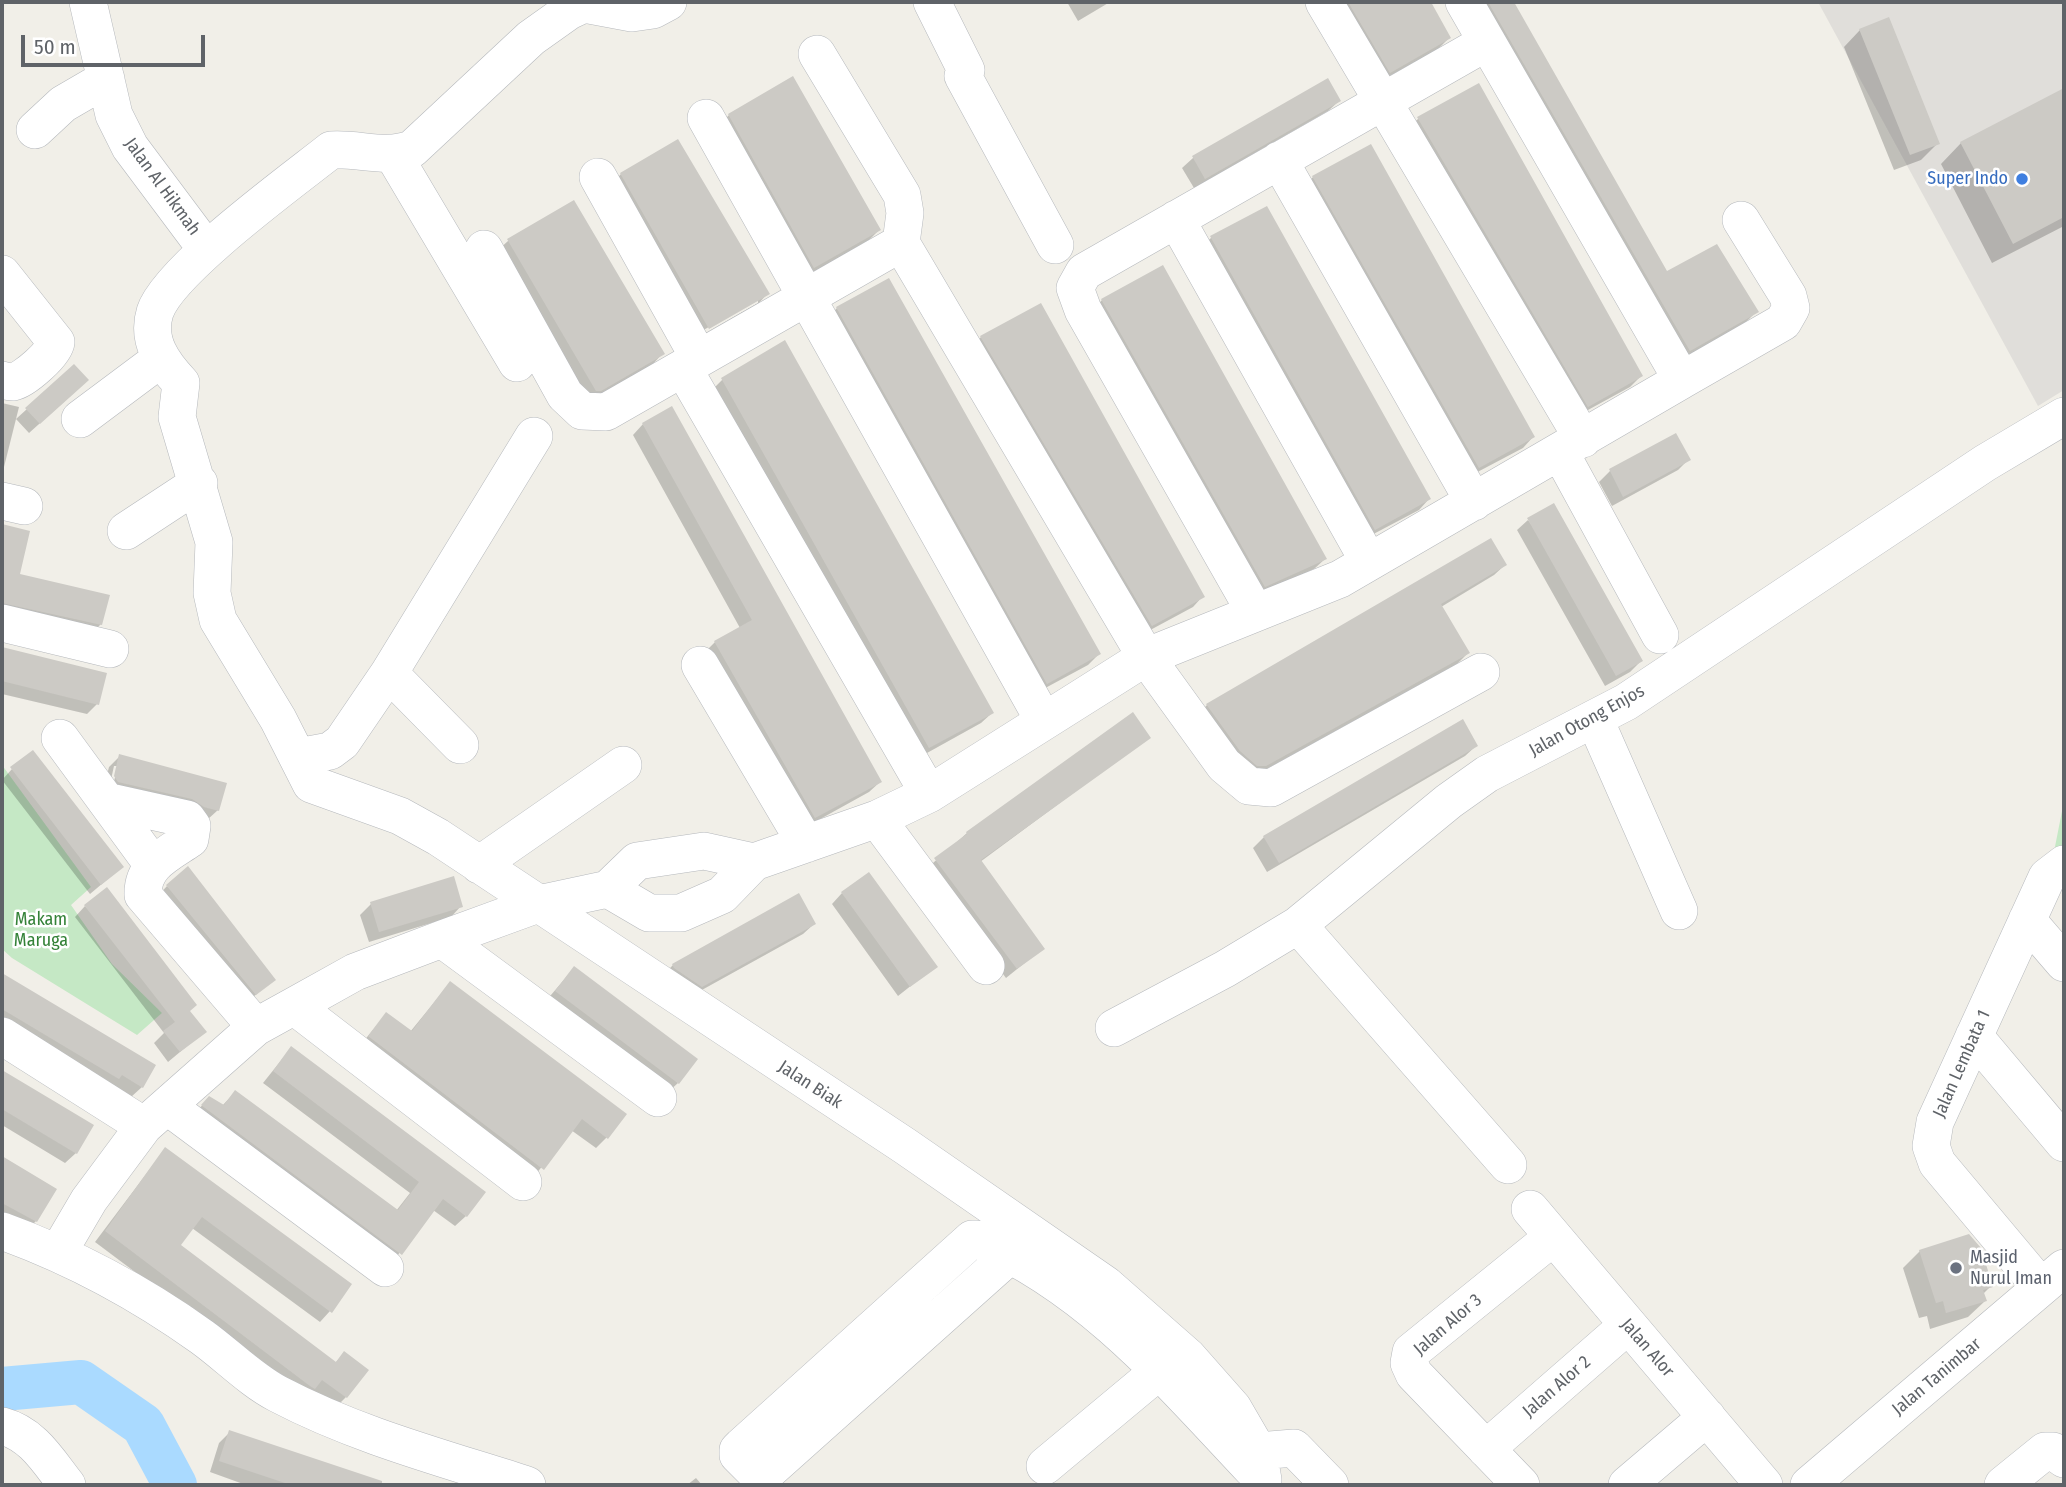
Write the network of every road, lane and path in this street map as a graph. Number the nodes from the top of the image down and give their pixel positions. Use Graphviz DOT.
graph roads {
  1 [pos="88,2"];
  2 [pos="668,2"];
  3 [pos="932,2"];
  4 [pos="1324,2"];
  5 [pos="1464,2"];
  6 [pos="611,7"];
  7 [pos="1487,42"];
  8 [pos="817,54"];
  9 [pos="106,79"];
  10 [pos="1385,101"];
  11 [pos="706,118"];
  12 [pos="35,130"];
  13 [pos="394,156"];
  14 [pos="1279,160"];
  15 [pos="598,177"];
  16 [pos="1176,219"];
  17 [pos="1741,220"];
  18 [pos="901,243"];
  19 [pos="1055,245"];
  20 [pos="484,249"];
  21 [pos="207,250"];
  22 [pos="2,274"];
  23 [pos="805,300"];
  24 [pos="159,360"];
  25 [pos="517,363"];
  26 [pos="691,363"];
  27 [pos="2,380"];
  28 [pos="1682,380"];
  29 [pos="2064,416"];
  30 [pos="80,419"];
  31 [pos="534,436"];
  32 [pos="1571,445"];
  33 [pos="199,483"];
  34 [pos="1474,502"];
  35 [pos="126,531"];
  36 [pos="1369,562"];
  37 [pos="1255,612"];
  38 [pos="2,623"];
  39 [pos="1660,635"];
  40 [pos="110,649"];
  41 [pos="1146,656"];
  42 [pos="700,665"];
  43 [pos="1481,672"];
  44 [pos="389,673"];
  45 [pos="1595,720"];
  46 [pos="1044,721"];
  47 [pos="60,738"];
  48 [pos="460,745"];
  49 [pos="623,765"];
  50 [pos="305,771"];
  51 [pos="929,794"];
  52 [pos="106,801"];
  53 [pos="877,819"];
  54 [pos="806,844"];
  55 [pos="754,862"];
  56 [pos="2064,864"];
  57 [pos="153,865"];
  58 [pos="479,866"];
  59 [pos="608,889"];
  60 [pos="538,904"];
  61 [pos="1679,911"];
  62 [pos="2027,920"];
  63 [pos="1298,925"];
  64 [pos="442,940"];
  65 [pos="2064,963"];
  66 [pos="986,967"];
  67 [pos="294,1006"];
  68 [pos="256,1027"];
  69 [pos="1114,1028"];
  70 [pos="2,1036"];
  71 [pos="1974,1036"];
  72 [pos="658,1098"];
  73 [pos="155,1116"];
  74 [pos="2064,1143"];
  75 [pos="1508,1165"];
  76 [pos="523,1182"];
  77 [pos="1542,1223"];
  78 [pos="2,1231"];
  79 [pos="59,1251"];
  80 [pos="1010,1255"];
  81 [pos="385,1268"];
  82 [pos="2053,1278"];
  83 [pos="1628,1325"];
  84 [pos="855,1344"];
  85 [pos="881,1369"];
  86 [pos="1159,1371"];
  87 [pos="1707,1418"];
  88 [pos="2,1426"];
  89 [pos="1486,1450"];
  90 [pos="2064,1459"];
  91 [pos="1045,1466"];
  92 [pos="1263,1472"];
  93 [pos="67,1485"];
  94 [pos="527,1485"];
  95 [pos="1330,1485"];
  96 [pos="1521,1485"];
  97 [pos="1627,1485"];
  98 [pos="1764,1485"];
  99 [pos="1809,1485"];
  100 [pos="2003,1485"];
  1 -- 9 [label="street, Jalan Al Hikmah"];
  2 -- 6 [label="street"];
  3 -- 19 [label="street"];
  4 -- 10 [label="street"];
  5 -- 7 [label="street"];
  6 -- 13 [label="street"];
  7 -- 10 [label="street"];
  7 -- 28 [label="street"];
  8 -- 18 [label="street"];
  9 -- 12 [label="street"];
  9 -- 21 [label="street, Jalan Al Hikmah"];
  10 -- 14 [label="street"];
  10 -- 32 [label="street"];
  11 -- 23 [label="street"];
  13 -- 21 [label="street"];
  13 -- 25 [label="street"];
  14 -- 16 [label="street"];
  14 -- 34 [label="street"];
  15 -- 26 [label="street"];
  16 -- 36 [label="street"];
  16 -- 37 [label="street"];
  17 -- 28 [label="street"];
  18 -- 23 [label="street"];
  18 -- 41 [label="street"];
  20 -- 26 [label="street"];
  21 -- 24 [label="street"];
  22 -- 27 [label="street"];
  23 -- 26 [label="street"];
  23 -- 46 [label="street"];
  24 -- 30 [label="street"];
  24 -- 33 [label="street"];
  26 -- 51 [label="street"];
  28 -- 32 [label="street"];
  29 -- 45 [label="street, Jalan Otong Enjos"];
  31 -- 44 [label="street"];
  32 -- 34 [label="street"];
  32 -- 39 [label="street"];
  33 -- 35 [label="street"];
  33 -- 50 [label="street"];
  34 -- 36 [label="street"];
  36 -- 37 [label="street"];
  37 -- 41 [label="street"];
  38 -- 40 [label="street"];
  41 -- 43 [label="street"];
  41 -- 46 [label="street"];
  42 -- 54 [label="street"];
  44 -- 48 [label="street"];
  44 -- 50 [label="street"];
  45 -- 61 [label="street"];
  45 -- 63 [label="street, Jalan Otong Enjos"];
  46 -- 51 [label="street"];
  47 -- 52 [label="street"];
  49 -- 58 [label="street"];
  50 -- 58 [label="street, Jalan Biak"];
  51 -- 53 [label="street"];
  52 -- 57 [label="street"];
  52 -- 57 [label="street"];
  53 -- 54 [label="street"];
  53 -- 66 [label="street"];
  54 -- 55 [label="street"];
  55 -- 59 [label="street"];
  55 -- 59 [label="street"];
  56 -- 62 [label="street, Jalan Lembata 1"];
  57 -- 68 [label="street"];
  58 -- 60 [label="street, Jalan Biak"];
  59 -- 60 [label="street"];
  60 -- 64 [label="street"];
  60 -- 92 [label="street, Jalan Biak"];
  62 -- 65 [label="street"];
  62 -- 71 [label="street, Jalan Lembata 1"];
  63 -- 69 [label="street, Jalan Otong Enjos"];
  63 -- 75 [label="street"];
  64 -- 67 [label="street"];
  64 -- 72 [label="street"];
  67 -- 68 [label="street"];
  67 -- 76 [label="street"];
  68 -- 73 [label="street"];
  70 -- 73 [label="street"];
  71 -- 74 [label="street"];
  71 -- 82 [label="street, Jalan Lembata 1"];
  73 -- 79 [label="street"];
  73 -- 81 [label="street"];
  77 -- 83 [label="street, Jalan Alor"];
  77 -- 89 [label="street, Jalan Alor 3"];
  78 -- 79 [label="street"];
  79 -- 94 [label="street"];
  80 -- 84 [label="street"];
  80 -- 85 [label="street"];
  80 -- 86 [label="street"];
  82 -- 99 [label="street, Jalan Tanimbar"];
  83 -- 87 [label="street, Jalan Alor"];
  83 -- 89 [label="street, Jalan Alor 2"];
  84 -- 85 [label="street"];
  84 -- 85 [label="street"];
  86 -- 91 [label="street"];
  86 -- 92 [label="street"];
  87 -- 97 [label="street"];
  87 -- 98 [label="street, Jalan Alor"];
  88 -- 93 [label="street"];
  89 -- 96 [label="street, Jalan Alor 3"];
  90 -- 100 [label="street"];
  92 -- 95 [label="street"];
}
